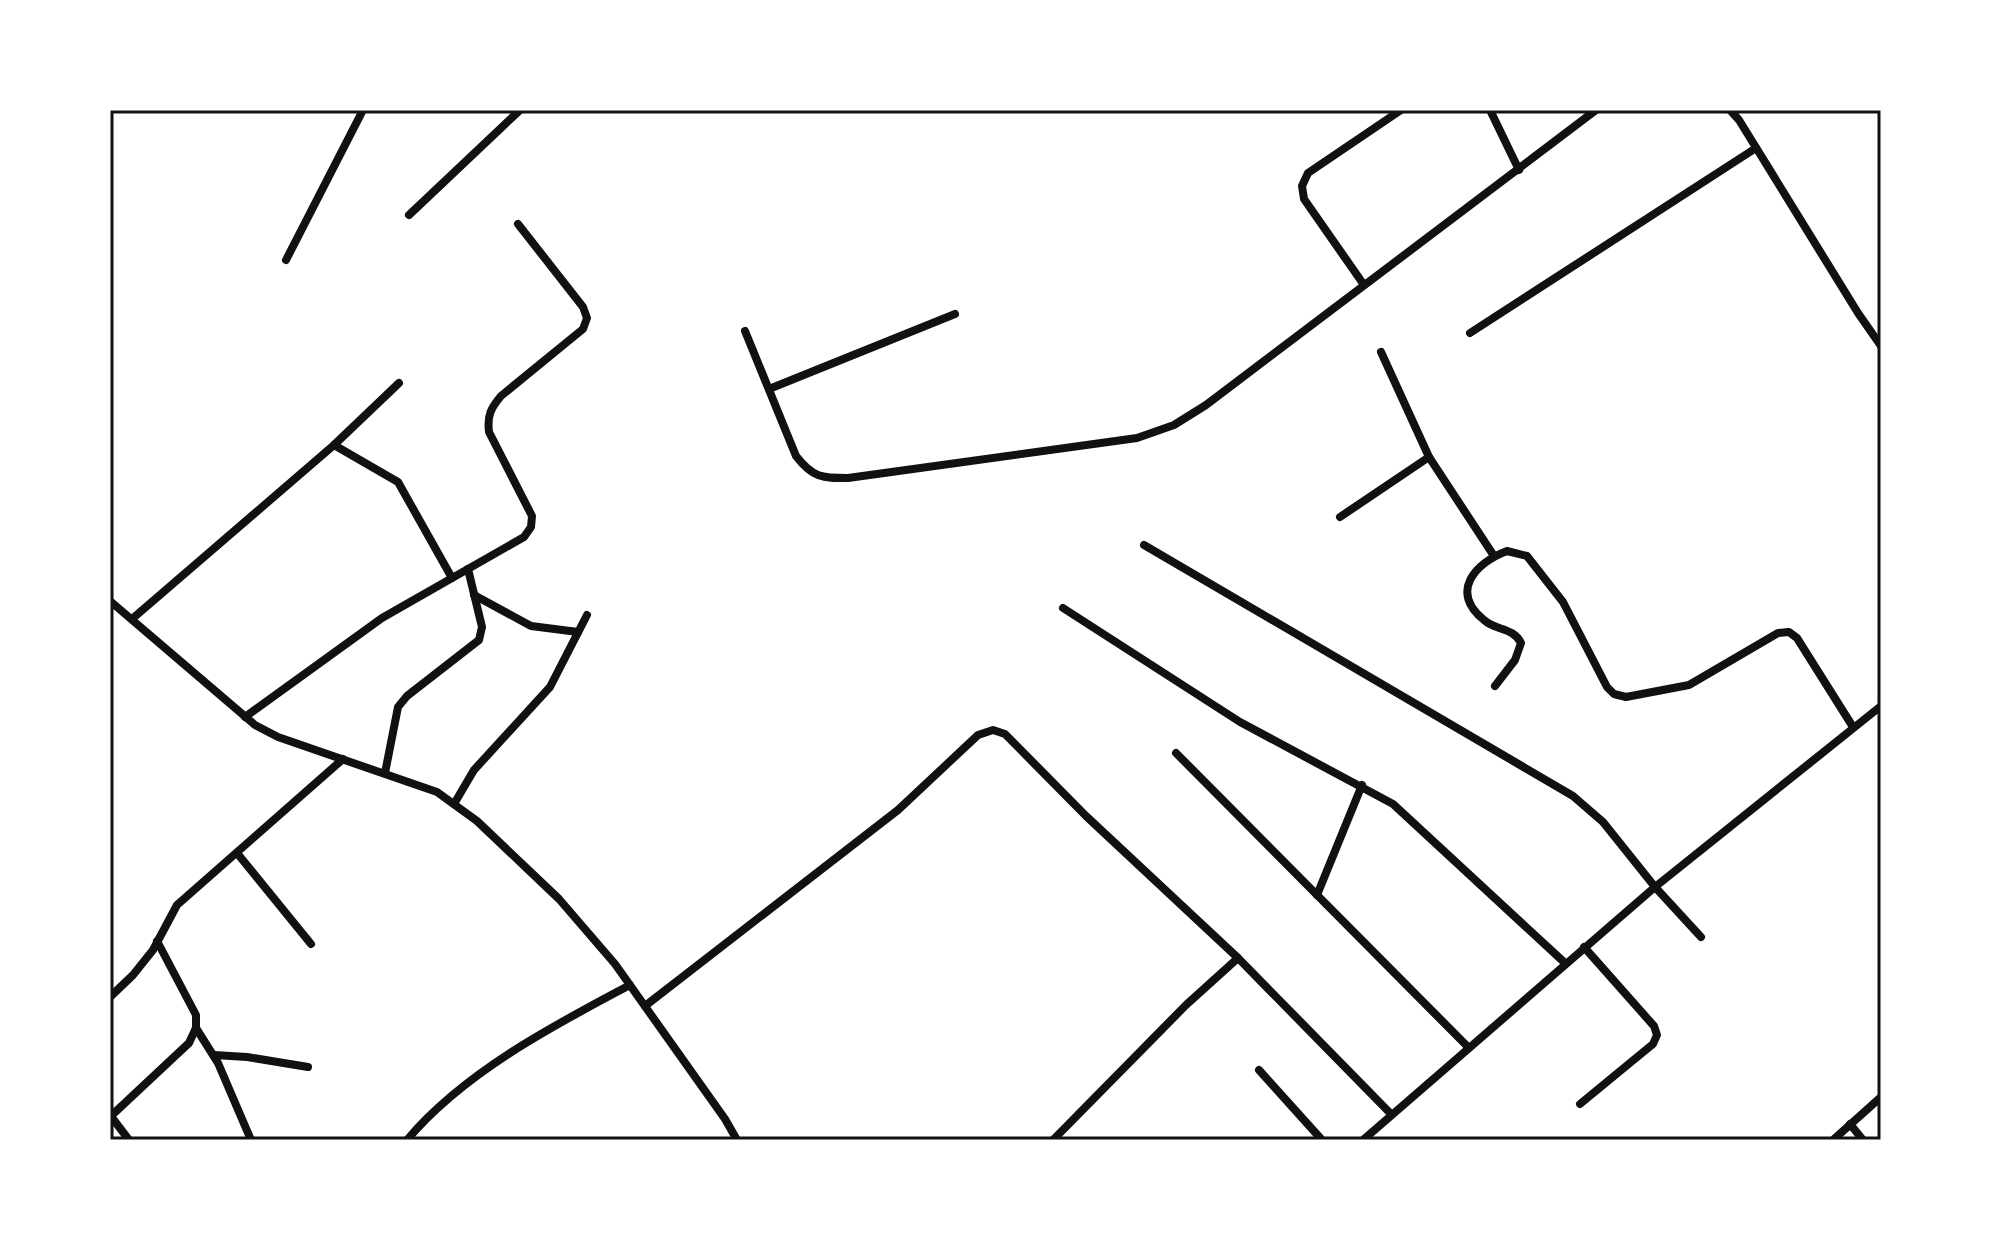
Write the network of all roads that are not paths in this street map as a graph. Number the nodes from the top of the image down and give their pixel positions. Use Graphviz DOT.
graph roads {
  1 [pos="363,110"];
  2 [pos="520,110"];
  3 [pos="1401,110"];
  4 [pos="1490,110"];
  5 [pos="1596,110"];
  6 [pos="1730,110"];
  7 [pos="1756,148"];
  8 [pos="1519,170"];
  9 [pos="409,215"];
  10 [pos="518,224"];
  11 [pos="286,260"];
  12 [pos="1364,285"];
  13 [pos="955,314"];
  14 [pos="745,331"];
  15 [pos="1470,333"];
  16 [pos="1881,346"];
  17 [pos="1381,352"];
  18 [pos="399,383"];
  19 [pos="769,389"];
  20 [pos="334,445"];
  21 [pos="1429,457"];
  22 [pos="1340,517"];
  23 [pos="1144,545"];
  24 [pos="1494,556"];
  25 [pos="468,569"];
  26 [pos="452,578"];
  27 [pos="474,595"];
  28 [pos="110,601"];
  29 [pos="1063,608"];
  30 [pos="587,615"];
  31 [pos="132,619"];
  32 [pos="578,632"];
  33 [pos="1495,686"];
  34 [pos="1881,706"];
  35 [pos="245,717"];
  36 [pos="1853,727"];
  37 [pos="1176,753"];
  38 [pos="343,759"];
  39 [pos="385,773"];
  40 [pos="1362,785"];
  41 [pos="454,804"];
  42 [pos="237,853"];
  43 [pos="1655,887"];
  44 [pos="1317,895"];
  45 [pos="1701,937"];
  46 [pos="157,941"];
  47 [pos="311,944"];
  48 [pos="1584,947"];
  49 [pos="1238,958"];
  50 [pos="1565,963"];
  51 [pos="630,985"];
  52 [pos="110,997"];
  53 [pos="645,1006"];
  54 [pos="196,1028"];
  55 [pos="1469,1048"];
  56 [pos="214,1055"];
  57 [pos="308,1067"];
  58 [pos="1259,1070"];
  59 [pos="1881,1097"];
  60 [pos="1580,1104"];
  61 [pos="1391,1114"];
  62 [pos="111,1115"];
  63 [pos="1850,1124"];
  64 [pos="129,1140"];
  65 [pos="251,1140"];
  66 [pos="407,1140"];
  67 [pos="737,1140"];
  68 [pos="1053,1140"];
  69 [pos="1322,1140"];
  70 [pos="1363,1140"];
  71 [pos="1833,1140"];
  72 [pos="1863,1140"];
  1 -- 11 [label="street"];
  2 -- 9 [label="street"];
  3 -- 12 [label="street"];
  4 -- 8 [label="street"];
  5 -- 8 [label="street"];
  6 -- 7 [label="street"];
  7 -- 15 [label="street"];
  7 -- 16 [label="street"];
  8 -- 12 [label="street"];
  10 -- 25 [label="street"];
  12 -- 19 [label="street"];
  13 -- 19 [label="street"];
  14 -- 19 [label="street"];
  17 -- 21 [label="street"];
  18 -- 20 [label="street"];
  20 -- 26 [label="street"];
  20 -- 31 [label="street"];
  21 -- 22 [label="street"];
  21 -- 24 [label="street"];
  23 -- 43 [label="street"];
  24 -- 33 [label="street"];
  24 -- 36 [label="street"];
  25 -- 26 [label="street"];
  25 -- 27 [label="street"];
  26 -- 35 [label="street"];
  27 -- 32 [label="street"];
  27 -- 39 [label="street"];
  28 -- 31 [label="street"];
  29 -- 40 [label="street"];
  30 -- 32 [label="street"];
  31 -- 35 [label="street"];
  32 -- 41 [label="street"];
  34 -- 36 [label="street"];
  35 -- 38 [label="street"];
  36 -- 43 [label="street"];
  37 -- 44 [label="street"];
  38 -- 39 [label="street"];
  38 -- 42 [label="street"];
  39 -- 41 [label="street"];
  40 -- 44 [label="street"];
  40 -- 50 [label="street"];
  41 -- 51 [label="street"];
  42 -- 46 [label="street"];
  42 -- 47 [label="street"];
  43 -- 45 [label="street"];
  43 -- 48 [label="street"];
  44 -- 55 [label="street"];
  46 -- 52 [label="street"];
  46 -- 54 [label="street"];
  48 -- 50 [label="street"];
  48 -- 60 [label="street"];
  49 -- 53 [label="street"];
  49 -- 61 [label="street"];
  49 -- 68 [label="street"];
  50 -- 55 [label="street"];
  51 -- 53 [label="street"];
  51 -- 66 [label="street"];
  53 -- 67 [label="street"];
  54 -- 56 [label="street"];
  54 -- 62 [label="street"];
  55 -- 61 [label="street"];
  56 -- 57 [label="street"];
  56 -- 65 [label="street"];
  58 -- 69 [label="street"];
  59 -- 63 [label="street"];
  61 -- 70 [label="street"];
  62 -- 64 [label="street"];
  63 -- 71 [label="street"];
  63 -- 72 [label="street"];
}
